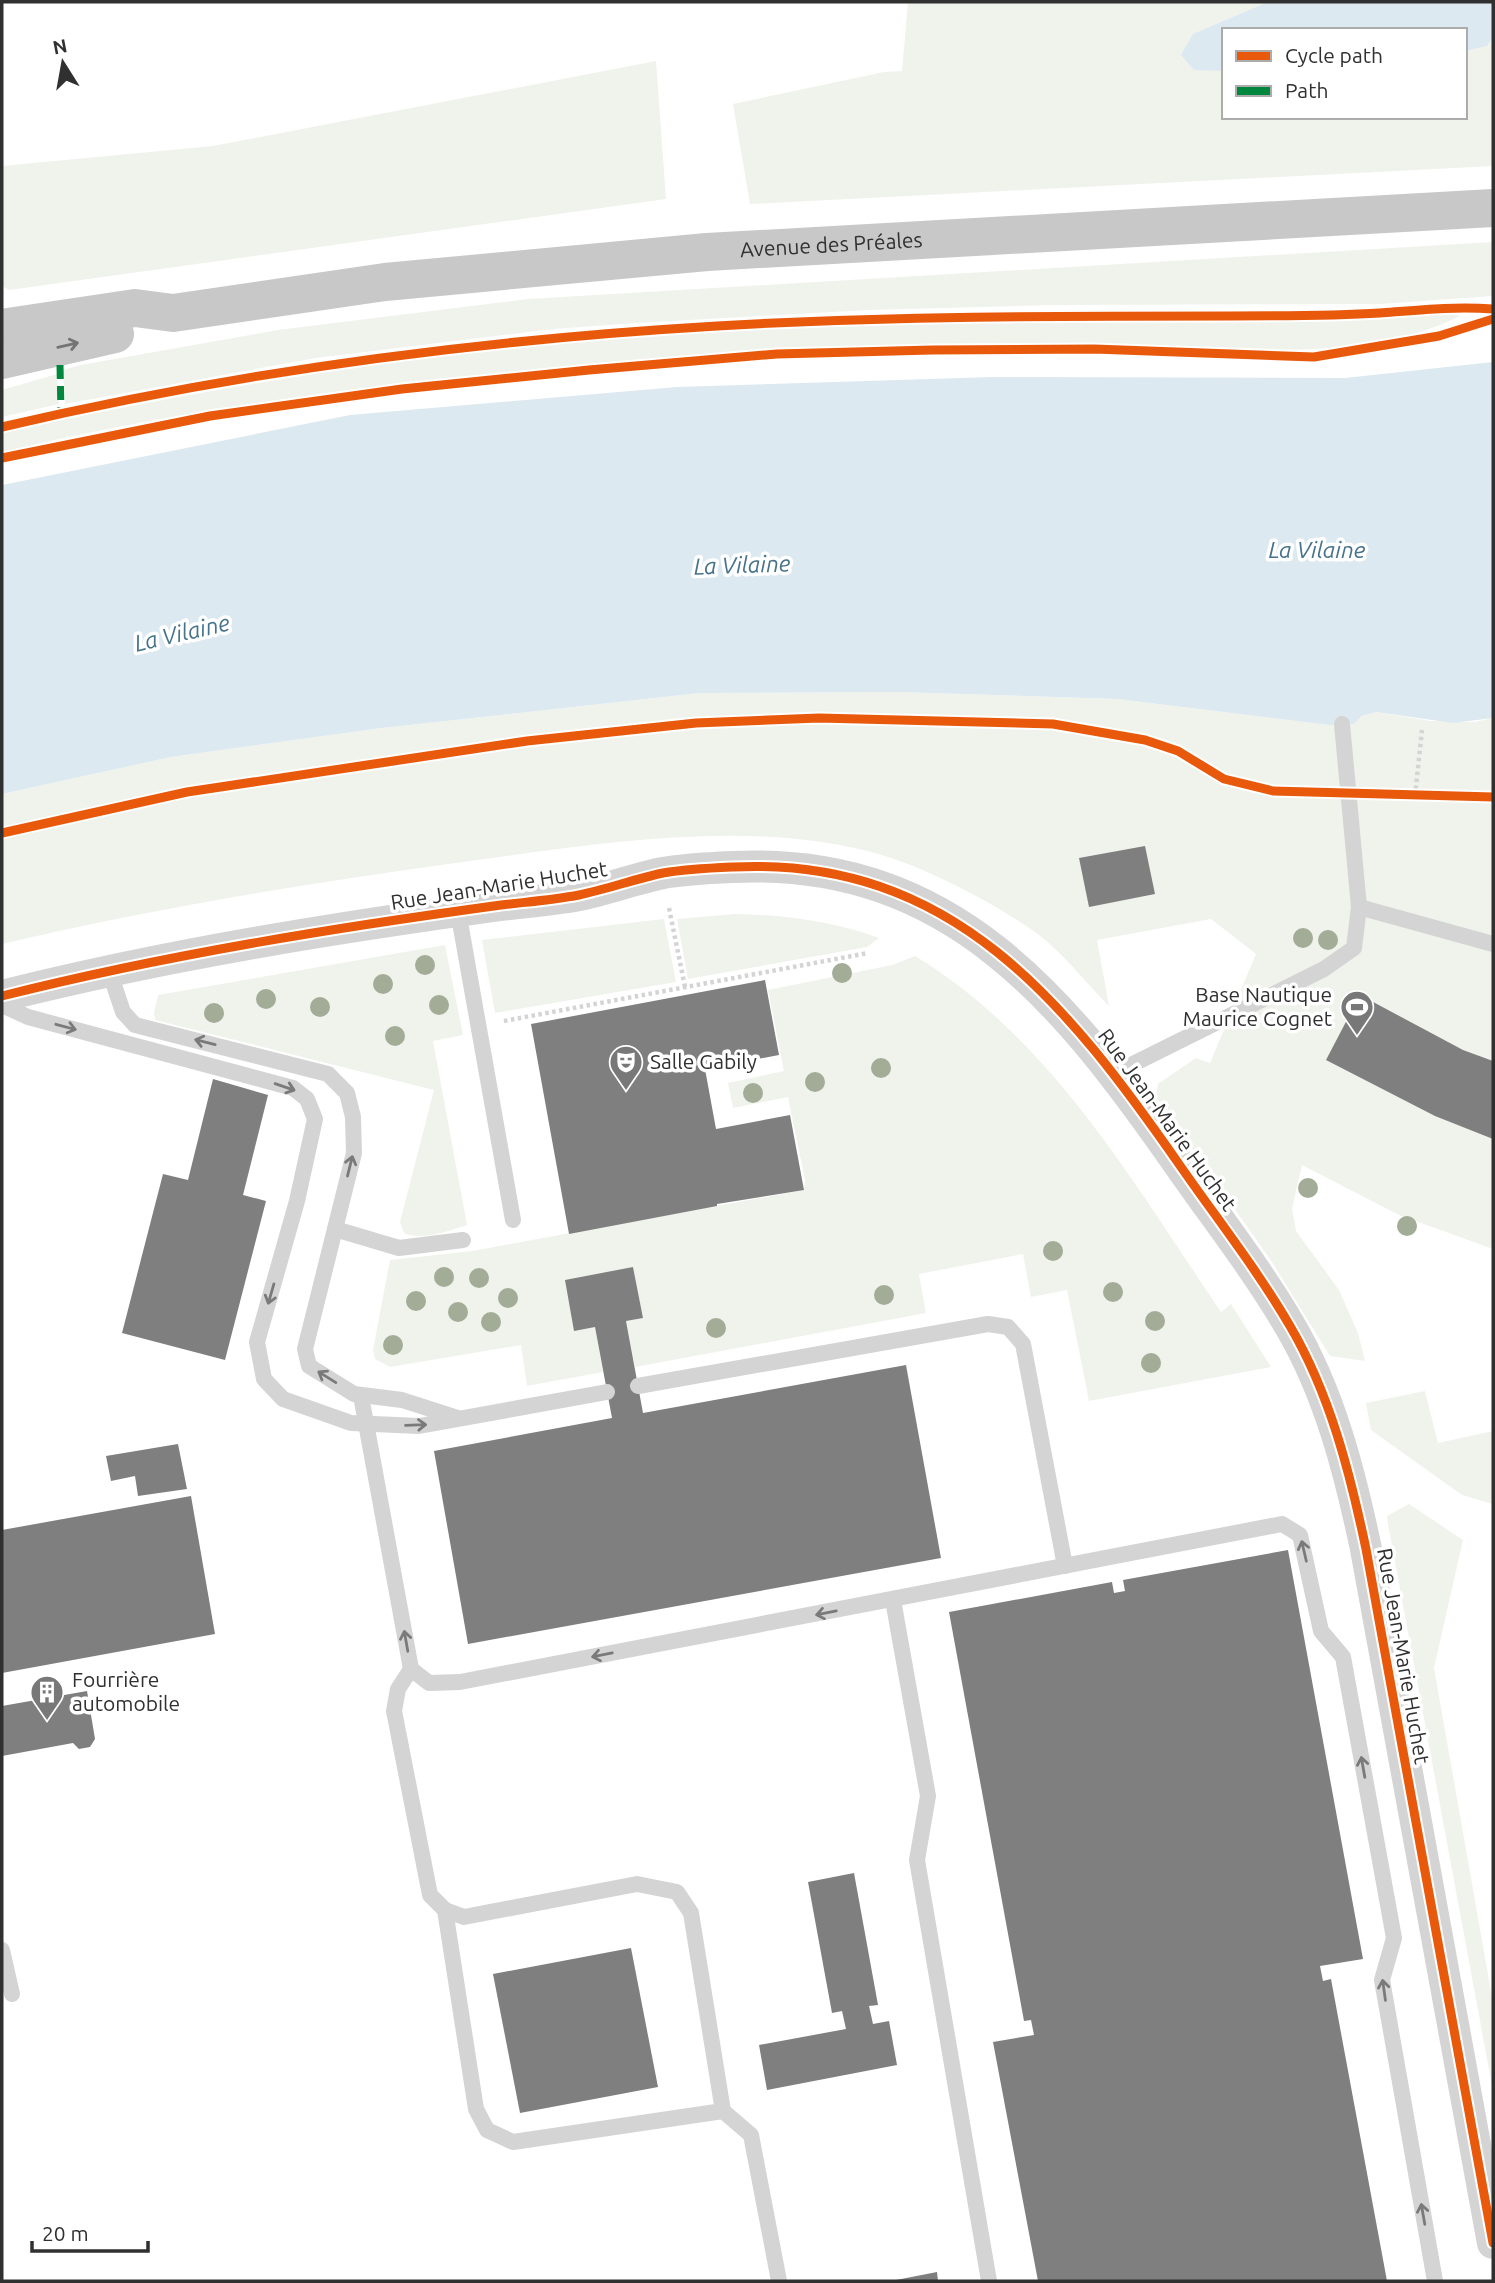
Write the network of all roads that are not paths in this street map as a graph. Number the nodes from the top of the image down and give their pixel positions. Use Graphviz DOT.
graph roads {
  1 [pos="1493,208"];
  2 [pos="173,313"];
  3 [pos="2,328"];
  4 [pos="2,360"];
  5 [pos="1342,724"];
  6 [pos="1359,907"];
  7 [pos="458,911"];
  8 [pos="1493,944"];
  9 [pos="109,970"];
  10 [pos="2,996"];
  11 [pos="2,1005"];
  12 [pos="1115,1073"];
  13 [pos="513,1220"];
  14 [pos="335,1229"];
  15 [pos="463,1240"];
  16 [pos="638,1387"];
  17 [pos="607,1392"];
  18 [pos="361,1396"];
  19 [pos="460,1419"];
  20 [pos="367,1423"];
  21 [pos="1065,1566"];
  22 [pos="893,1600"];
  23 [pos="411,1670"];
  24 [pos="445,1910"];
  25 [pos="2,1950"];
  26 [pos="12,1994"];
  27 [pos="723,2111"];
  28 [pos="1493,2243"];
  29 [pos="779,2281"];
  30 [pos="989,2281"];
  31 [pos="1434,2281"];
  1 -- 2 [label="main road, Avenue des Préales"];
  2 -- 3 [label="main road, Avenue des Préales"];
  4 -- 2 [label="main road, Avenue des Préales, one-way"];
  5 -- 6 [label="lane"];
  6 -- 8 [label="lane"];
  6 -- 12 [label="lane"];
  7 -- 9 [label="street, Rue Jean-Marie Huchet"];
  7 -- 12 [label="street, Rue Jean-Marie Huchet"];
  7 -- 13 [label="lane"];
  9 -- 10 [label="street, Rue Jean-Marie Huchet"];
  14 -- 9 [label="lane, one-way"];
  11 -- 20 [label="lane, one-way"];
  12 -- 28 [label="street, Rue Jean-Marie Huchet"];
  14 -- 15 [label="lane"];
  18 -- 14 [label="lane, one-way"];
  16 -- 21 [label="lane"];
  17 -- 19 [label="lane"];
  18 -- 19 [label="lane"];
  18 -- 20 [label="lane"];
  20 -- 19 [label="lane, one-way"];
  23 -- 20 [label="lane, one-way"];
  21 -- 22 [label="lane"];
  31 -- 21 [label="lane, one-way"];
  22 -- 23 [label="lane, one-way"];
  22 -- 30 [label="lane"];
  23 -- 24 [label="lane"];
  24 -- 27 [label="lane"];
  24 -- 27 [label="lane"];
  25 -- 26 [label="lane"];
  27 -- 29 [label="lane"];
}
